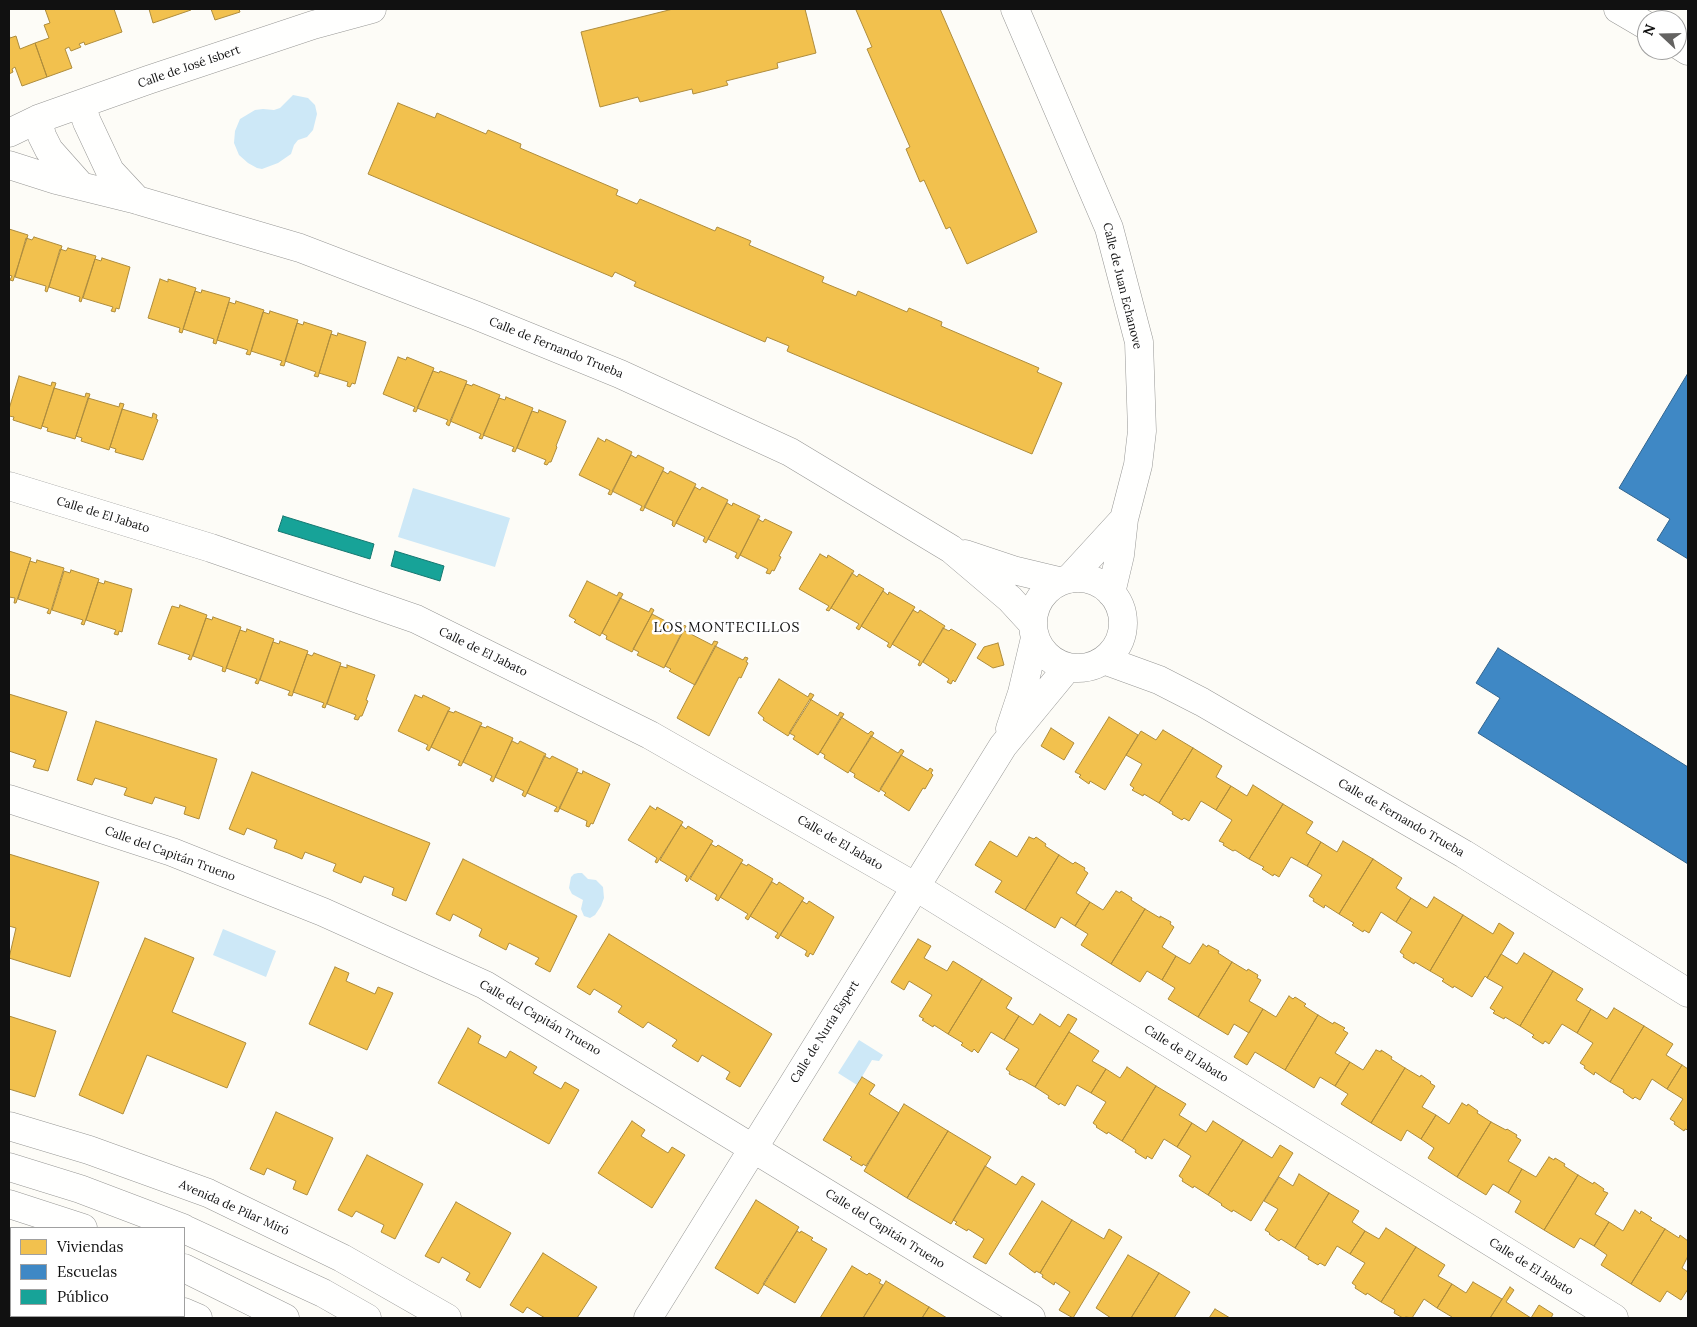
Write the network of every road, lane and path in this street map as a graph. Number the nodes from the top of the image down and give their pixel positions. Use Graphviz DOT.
graph roads {
  1 [pos="372,9"];
  2 [pos="1015,9"];
  3 [pos="1618,9"];
  4 [pos="1637,20"];
  5 [pos="81,105"];
  6 [pos="38,119"];
  7 [pos="9,133"];
  8 [pos="9,165"];
  9 [pos="81,186"];
  10 [pos="137,200"];
  11 [pos="9,486"];
  12 [pos="1124,519"];
  13 [pos="951,549"];
  14 [pos="1064,580"];
  15 [pos="1111,593"];
  16 [pos="1034,631"];
  17 [pos="1104,660"];
  18 [pos="1068,667"];
  19 [pos="1003,746"];
  20 [pos="9,799"];
  21 [pos="916,887"];
  22 [pos="1688,993"];
  23 [pos="9,1126"];
  24 [pos="753,1148"];
  25 [pos="9,1167"];
  26 [pos="9,1204"];
  27 [pos="80,1227"];
  28 [pos="180,1227"];
  29 [pos="185,1229"];
  30 [pos="185,1268"];
  31 [pos="185,1312"];
  32 [pos="198,1318"];
  33 [pos="285,1318"];
  34 [pos="366,1318"];
  35 [pos="447,1318"];
  36 [pos="648,1318"];
  37 [pos="1030,1318"];
  38 [pos="1614,1318"];
  1 -- 5 [label="street, Calle de José Isbert"];
  2 -- 12 [label="street, Calle de Juan Echanove"];
  3 -- 4 [label="street"];
  5 -- 6 [label="street, Calle de José Isbert"];
  5 -- 10 [label="street"];
  6 -- 7 [label="street, Calle de José Isbert"];
  6 -- 9 [label="street"];
  8 -- 9 [label="street, Calle de Fernando Trueba"];
  9 -- 10 [label="street, Calle de Fernando Trueba"];
  10 -- 13 [label="street, Calle de Fernando Trueba"];
  11 -- 21 [label="street, Calle de El Jabato"];
  12 -- 14 [label="street, Calle de Juan Echanove"];
  12 -- 15 [label="street, Calle de Juan Echanove"];
  13 -- 14 [label="street, Calle de Fernando Trueba"];
  13 -- 16 [label="street, Calle de Fernando Trueba"];
  14 -- 15 [label="street"];
  14 -- 16 [label="street"];
  15 -- 17 [label="street"];
  16 -- 18 [label="street"];
  16 -- 19 [label="street, Calle de Nuria Espert"];
  17 -- 18 [label="street"];
  17 -- 22 [label="street, Calle de Fernando Trueba"];
  18 -- 19 [label="street, Calle de Nuria Espert"];
  19 -- 21 [label="street, Calle de Nuria Espert"];
  20 -- 24 [label="street, Calle del Capitán Trueno"];
  21 -- 24 [label="street, Calle de Nuria Espert"];
  21 -- 38 [label="street, Calle de El Jabato"];
  23 -- 35 [label="street, Avenida de Pilar Miró"];
  24 -- 36 [label="street, Calle de Nuria Espert"];
  24 -- 37 [label="street, Calle del Capitán Trueno"];
  25 -- 28 [label="street"];
  26 -- 27 [label="street"];
  29 -- 34 [label="street"];
  30 -- 33 [label="street"];
  31 -- 32 [label="street"];
}
